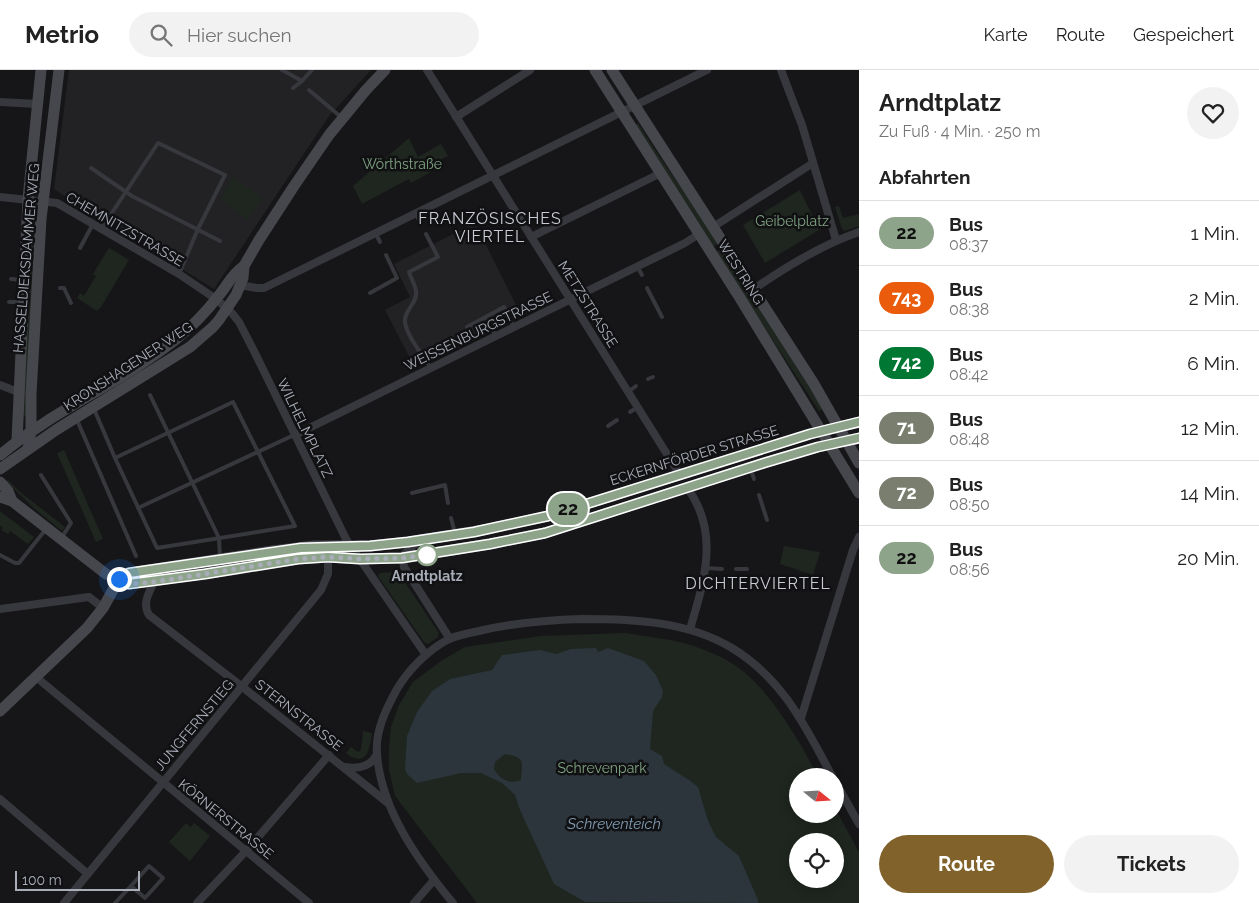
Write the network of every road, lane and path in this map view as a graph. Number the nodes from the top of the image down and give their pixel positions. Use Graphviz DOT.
graph roads {
  1 [pos="41,70"];
  2 [pos="59,70"];
  3 [pos="282,70"];
  4 [pos="312,70"];
  5 [pos="384,70"];
  6 [pos="427,70"];
  7 [pos="530,70"];
  8 [pos="595,70"];
  9 [pos="612,70"];
  10 [pos="707,70"];
  11 [pos="781,70"];
  12 [pos="302,81"];
  13 [pos="293,88"];
  14 [pos="309,90"];
  15 [pos="0,102"];
  16 [pos="37,104"];
  17 [pos="636,106"];
  18 [pos="622,113"];
  19 [pos="456,117"];
  20 [pos="342,118"];
  21 [pos="813,163"];
  22 [pos="92,168"];
  23 [pos="660,173"];
  24 [pos="492,175"];
  25 [pos="126,192"];
  26 [pos="0,197"];
  27 [pos="28,199"];
  28 [pos="44,201"];
  29 [pos="416,214"];
  30 [pos="420,222"];
  31 [pos="93,224"];
  32 [pos="712,227"];
  33 [pos="101,229"];
  34 [pos="198,229"];
  35 [pos="859,232"];
  36 [pos="376,234"];
  37 [pos="426,234"];
  38 [pos="700,234"];
  39 [pos="531,237"];
  40 [pos="836,240"];
  41 [pos="220,241"];
  42 [pos="380,242"];
  43 [pos="80,248"];
  44 [pos="386,255"];
  45 [pos="185,258"];
  46 [pos="244,266"];
  47 [pos="637,266"];
  48 [pos="175,272"];
  49 [pos="642,275"];
  50 [pos="11,279"];
  51 [pos="24,280"];
  52 [pos="240,285"];
  53 [pos="60,288"];
  54 [pos="648,288"];
  55 [pos="754,289"];
  56 [pos="370,293"];
  57 [pos="216,299"];
  58 [pos="570,299"];
  59 [pos="9,302"];
  60 [pos="23,302"];
  61 [pos="71,303"];
  62 [pos="227,308"];
  63 [pos="486,317"];
  64 [pos="662,317"];
  65 [pos="467,327"];
  66 [pos="514,327"];
  67 [pos="496,336"];
  68 [pos="431,368"];
  69 [pos="653,376"];
  70 [pos="648,379"];
  71 [pos="0,385"];
  72 [pos="636,386"];
  73 [pos="18,392"];
  74 [pos="628,392"];
  75 [pos="150,395"];
  76 [pos="93,407"];
  77 [pos="638,407"];
  78 [pos="630,412"];
  79 [pos="76,418"];
  80 [pos="617,420"];
  81 [pos="859,422"];
  82 [pos="608,426"];
  83 [pos="840,428"];
  84 [pos="31,431"];
  85 [pos="169,432"];
  86 [pos="823,432"];
  87 [pos="295,435"];
  88 [pos="859,438"];
  89 [pos="17,441"];
  90 [pos="847,441"];
  91 [pos="830,444"];
  92 [pos="28,449"];
  93 [pos="259,453"];
  94 [pos="0,454"];
  95 [pos="115,458"];
  96 [pos="859,463"];
  97 [pos="751,468"];
  98 [pos="0,469"];
  99 [pos="678,471"];
  100 [pos="41,475"];
  101 [pos="754,479"];
  102 [pos="0,482"];
  103 [pos="193,483"];
  104 [pos="688,488"];
  105 [pos="412,493"];
  106 [pos="859,493"];
  107 [pos="759,495"];
  108 [pos="0,497"];
  109 [pos="12,500"];
  110 [pos="448,503"];
  111 [pos="138,508"];
  112 [pos="451,518"];
  113 [pos="767,520"];
  114 [pos="47,528"];
  115 [pos="455,535"];
  116 [pos="859,537"];
  117 [pos="61,538"];
  118 [pos="219,538"];
  119 [pos="420,540"];
  120 [pos="350,546"];
  121 [pos="0,554"];
  122 [pos="136,556"];
  123 [pos="402,558"];
  124 [pos="220,559"];
  125 [pos="360,559"];
  126 [pos="328,562"];
  127 [pos="706,568"];
  128 [pos="747,568"];
  129 [pos="722,569"];
  130 [pos="736,569"];
  131 [pos="119,579"];
  132 [pos="154,582"];
  133 [pos="103,608"];
  134 [pos="0,609"];
  135 [pos="690,629"];
  136 [pos="450,639"];
  137 [pos="426,654"];
  138 [pos="36,677"];
  139 [pos="243,687"];
  140 [pos="0,711"];
  141 [pos="801,718"];
  142 [pos="377,754"];
  143 [pos="329,755"];
  144 [pos="343,766"];
  145 [pos="828,768"];
  146 [pos="163,783"];
  147 [pos="844,797"];
  148 [pos="0,799"];
  149 [pos="388,804"];
  150 [pos="859,824"];
  151 [pos="246,852"];
  152 [pos="88,874"];
  153 [pos="434,880"];
  154 [pos="131,886"];
  155 [pos="64,903"];
  156 [pos="115,903"];
  157 [pos="197,903"];
  158 [pos="309,903"];
  159 [pos="414,903"];
  160 [pos="453,903"];
  1 -- 16 [label="main road, HASSELDIEKSDAMMER WEG"];
  2 -- 28 [label="main road, HASSELDIEKSDAMMER WEG"];
  3 -- 12 [label="lane"];
  4 -- 12 [label="lane"];
  5 -- 20 [label="main road, KRONSHAGENER WEG"];
  6 -- 19 [label="street, METZSTRASSE"];
  7 -- 19 [label="street"];
  8 -- 18 [label="main road, WESTRING"];
  9 -- 17 [label="main road, WESTRING"];
  10 -- 17 [label="street"];
  11 -- 21 [label="street"];
  12 -- 13 [label="lane"];
  14 -- 20 [label="lane"];
  15 -- 16 [label="street"];
  16 -- 27 [label="main road, HASSELDIEKSDAMMER WEG"];
  17 -- 18 [label="street"];
  17 -- 32 [label="main road, WESTRING"];
  18 -- 23 [label="main road, WESTRING"];
  18 -- 24 [label="street"];
  19 -- 24 [label="street, METZSTRASSE"];
  20 -- 46 [label="main road, KRONSHAGENER WEG"];
  21 -- 32 [label="street"];
  21 -- 40 [label="street"];
  22 -- 25 [label="lane"];
  23 -- 38 [label="main road, WESTRING"];
  23 -- 39 [label="street"];
  24 -- 29 [label="street"];
  24 -- 39 [label="street, METZSTRASSE"];
  25 -- 33 [label="lane"];
  25 -- 34 [label="lane"];
  25 -- 34 [label="lane"];
  26 -- 27 [label="street, CHEMNITZSTRASSE"];
  27 -- 28 [label="street, CHEMNITZSTRASSE"];
  27 -- 51 [label="main road, HASSELDIEKSDAMMER WEG"];
  28 -- 31 [label="street, CHEMNITZSTRASSE"];
  28 -- 84 [label="main road, HASSELDIEKSDAMMER WEG"];
  29 -- 30 [label="lane"];
  29 -- 36 [label="street"];
  31 -- 33 [label="street, CHEMNITZSTRASSE"];
  31 -- 43 [label="lane"];
  32 -- 55 [label="main road, WESTRING"];
  33 -- 48 [label="street, CHEMNITZSTRASSE"];
  34 -- 41 [label="lane"];
  34 -- 45 [label="lane"];
  35 -- 40 [label="street"];
  36 -- 42 [label="lane"];
  36 -- 52 [label="street"];
  37 -- 68 [label="lane"];
  38 -- 47 [label="street, WEISSENBURGSTRASSE"];
  38 -- 86 [label="main road, WESTRING"];
  39 -- 58 [label="street, METZSTRASSE"];
  40 -- 55 [label="street"];
  44 -- 56 [label="lane"];
  45 -- 48 [label="lane"];
  45 -- 48 [label="lane"];
  46 -- 52 [label="main road, KRONSHAGENER WEG"];
  46 -- 57 [label="main road, KRONSHAGENER WEG"];
  47 -- 49 [label="lane"];
  47 -- 58 [label="street, WEISSENBURGSTRASSE"];
  48 -- 57 [label="street, CHEMNITZSTRASSE"];
  50 -- 51 [label="lane"];
  51 -- 60 [label="main road, HASSELDIEKSDAMMER WEG"];
  52 -- 62 [label="main road, KRONSHAGENER WEG"];
  53 -- 61 [label="lane"];
  54 -- 64 [label="lane"];
  55 -- 83 [label="main road, WESTRING"];
  57 -- 62 [label="street, CHEMNITZSTRASSE"];
  57 -- 84 [label="main road, KRONSHAGENER WEG"];
  58 -- 66 [label="street, WEISSENBURGSTRASSE"];
  58 -- 74 [label="street, METZSTRASSE"];
  59 -- 60 [label="lane"];
  60 -- 73 [label="main road, HASSELDIEKSDAMMER WEG"];
  62 -- 76 [label="main road, KRONSHAGENER WEG"];
  62 -- 87 [label="street, WILHELMPLATZ"];
  63 -- 65 [label="lane"];
  63 -- 66 [label="lane"];
  63 -- 67 [label="lane"];
  66 -- 67 [label="street, WEISSENBURGSTRASSE"];
  67 -- 68 [label="street, WEISSENBURGSTRASSE"];
  68 -- 87 [label="street, WEISSENBURGSTRASSE"];
  69 -- 70 [label="lane"];
  71 -- 73 [label="street"];
  72 -- 74 [label="lane"];
  73 -- 89 [label="main road, HASSELDIEKSDAMMER WEG"];
  74 -- 77 [label="street, METZSTRASSE"];
  75 -- 85 [label="lane"];
  76 -- 79 [label="main road, KRONSHAGENER WEG"];
  76 -- 95 [label="lane"];
  77 -- 78 [label="lane"];
  77 -- 99 [label="street, METZSTRASSE"];
  79 -- 92 [label="main road, KRONSHAGENER WEG"];
  79 -- 122 [label="lane"];
  80 -- 82 [label="lane"];
  81 -- 83 [label="main road, ECKERNFÖRDER STRASSE"];
  83 -- 86 [label="main road, ECKERNFÖRDER STRASSE"];
  83 -- 90 [label="main road, WESTRING"];
  84 -- 89 [label="main road, KRONSHAGENER WEG"];
  84 -- 92 [label="main road, HASSELDIEKSDAMMER WEG"];
  85 -- 93 [label="lane"];
  85 -- 95 [label="lane"];
  85 -- 103 [label="lane"];
  86 -- 91 [label="main road, WESTRING"];
  86 -- 99 [label="main road, ECKERNFÖRDER STRASSE"];
  87 -- 93 [label="lane"];
  87 -- 120 [label="street, WILHELMPLATZ"];
  88 -- 90 [label="main road, ECKERNFÖRDER STRASSE"];
  89 -- 94 [label="main road, KRONSHAGENER WEG"];
  90 -- 91 [label="main road, ECKERNFÖRDER STRASSE"];
  90 -- 96 [label="main road, WESTRING"];
  91 -- 97 [label="main road, ECKERNFÖRDER STRASSE"];
  91 -- 106 [label="main road, WESTRING"];
  92 -- 98 [label="main road, KRONSHAGENER WEG"];
  93 -- 103 [label="lane"];
  93 -- 118 [label="lane"];
  95 -- 111 [label="lane"];
  97 -- 101 [label="lane"];
  97 -- 104 [label="main road, ECKERNFÖRDER STRASSE"];
  99 -- 115 [label="main road, ECKERNFÖRDER STRASSE"];
  100 -- 117 [label="lane"];
  102 -- 109 [label="main road"];
  103 -- 111 [label="lane"];
  103 -- 118 [label="lane"];
  104 -- 123 [label="main road, ECKERNFÖRDER STRASSE"];
  104 -- 127 [label="street"];
  105 -- 110 [label="lane"];
  107 -- 113 [label="lane"];
  108 -- 109 [label="main road"];
  109 -- 114 [label="main road"];
  111 -- 118 [label="lane"];
  112 -- 115 [label="lane"];
  114 -- 117 [label="main road"];
  114 -- 121 [label="lane"];
  115 -- 119 [label="main road, ECKERNFÖRDER STRASSE"];
  116 -- 141 [label="street"];
  117 -- 131 [label="main road"];
  118 -- 124 [label="lane"];
  119 -- 120 [label="main road, ECKERNFÖRDER STRASSE"];
  119 -- 123 [label="street"];
  120 -- 124 [label="main road, ECKERNFÖRDER STRASSE"];
  120 -- 125 [label="street, WILHELMPLATZ"];
  123 -- 125 [label="main road, ECKERNFÖRDER STRASSE"];
  123 -- 136 [label="street"];
  124 -- 131 [label="main road, ECKERNFÖRDER STRASSE"];
  125 -- 126 [label="main road, ECKERNFÖRDER STRASSE"];
  125 -- 137 [label="street"];
  126 -- 132 [label="main road, ECKERNFÖRDER STRASSE"];
  126 -- 139 [label="street, JUNGFERNSTIEG"];
  127 -- 129 [label="lane"];
  127 -- 135 [label="street"];
  128 -- 130 [label="lane"];
  131 -- 132 [label="main road, ECKERNFÖRDER STRASSE"];
  131 -- 133 [label="main road"];
  132 -- 139 [label="street, STERNSTRASSE"];
  133 -- 134 [label="street"];
  133 -- 138 [label="main road"];
  135 -- 136 [label="street"];
  135 -- 141 [label="street"];
  136 -- 137 [label="street"];
  137 -- 142 [label="street"];
  138 -- 140 [label="main road"];
  138 -- 146 [label="street, KÖRNERSTRASSE"];
  139 -- 143 [label="street, STERNSTRASSE"];
  139 -- 146 [label="street, JUNGFERNSTIEG"];
  141 -- 145 [label="street"];
  142 -- 144 [label="street, STERNSTRASSE"];
  142 -- 149 [label="street"];
  143 -- 144 [label="street, STERNSTRASSE"];
  143 -- 151 [label="street"];
  144 -- 149 [label="street, STERNSTRASSE"];
  146 -- 151 [label="street, KÖRNERSTRASSE"];
  146 -- 152 [label="street, JUNGFERNSTIEG"];
  147 -- 150 [label="street"];
  148 -- 152 [label="street"];
  149 -- 153 [label="street"];
  151 -- 157 [label="street"];
  151 -- 158 [label="street, KÖRNERSTRASSE"];
  152 -- 155 [label="street, JUNGFERNSTIEG"];
  153 -- 159 [label="street"];
  153 -- 160 [label="street"];
  154 -- 154 [label="lane"];
  154 -- 156 [label="lane"];
}
